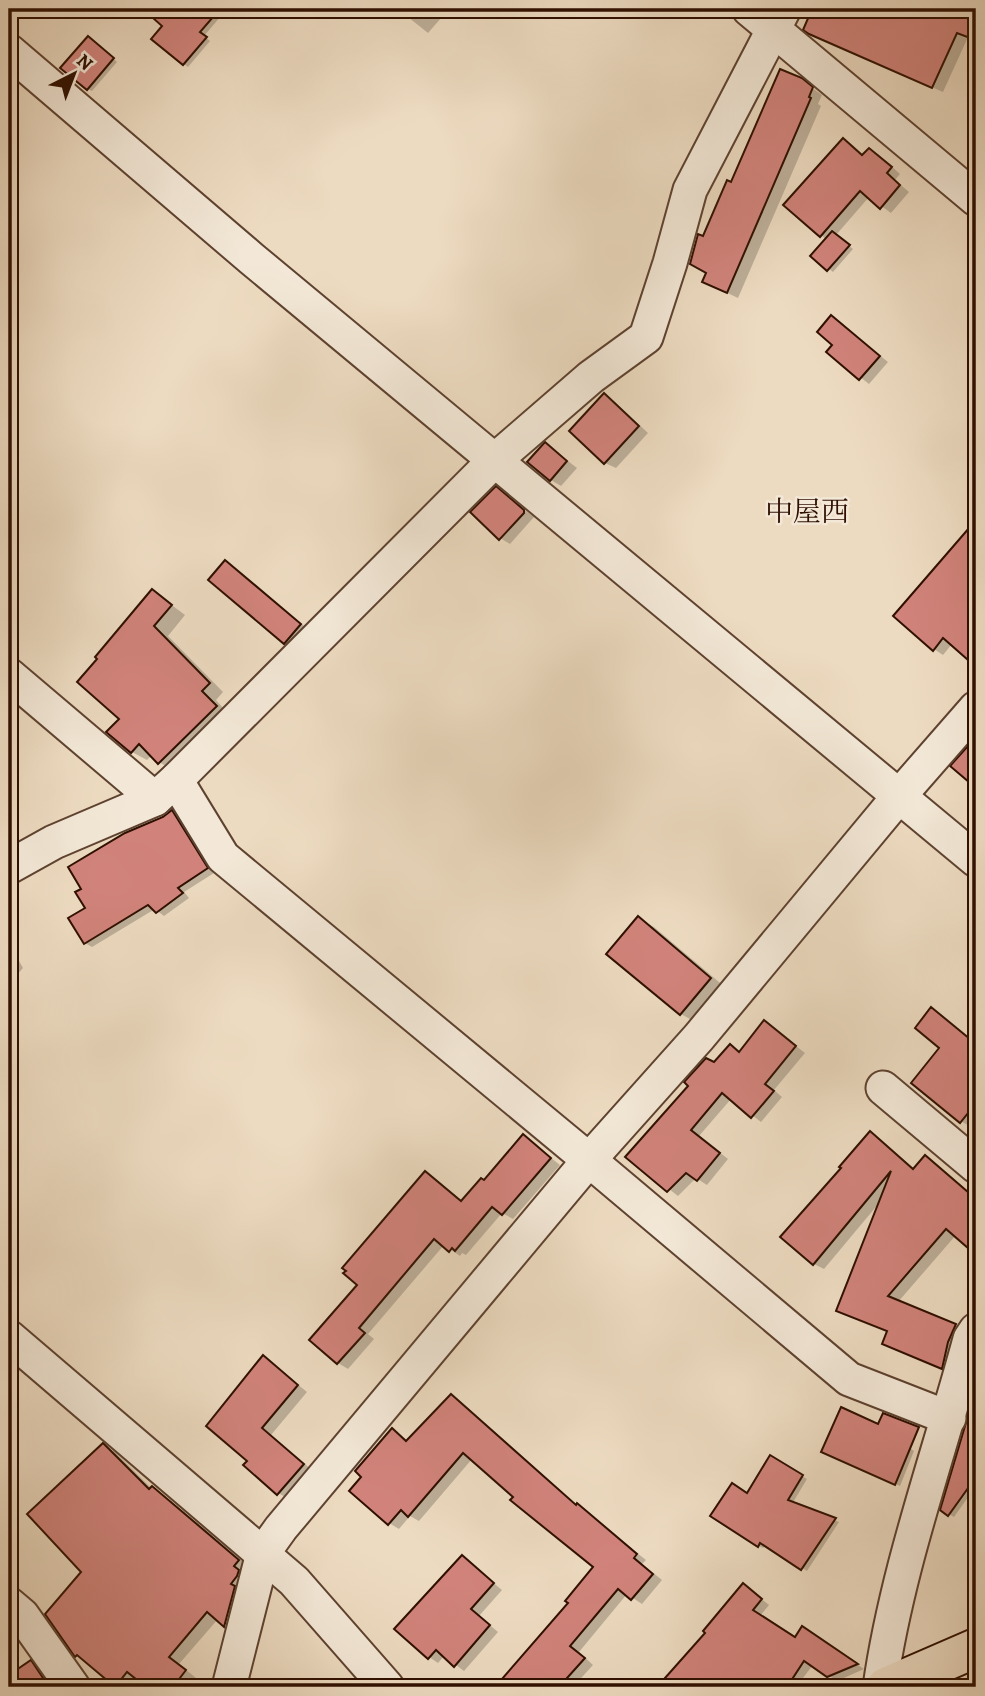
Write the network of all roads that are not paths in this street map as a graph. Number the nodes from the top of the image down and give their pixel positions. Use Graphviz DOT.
graph roads {
  1 [pos="749,9"];
  2 [pos="780,20"];
  3 [pos="9,51"];
  4 [pos="976,199"];
  5 [pos="494,461"];
  6 [pos="9,675"];
  7 [pos="976,708"];
  8 [pos="165,790"];
  9 [pos="900,795"];
  10 [pos="976,860"];
  11 [pos="9,867"];
  12 [pos="883,1088"];
  13 [pos="589,1160"];
  14 [pos="976,1166"];
  15 [pos="976,1330"];
  16 [pos="9,1337"];
  17 [pos="949,1418"];
  18 [pos="263,1553"];
  19 [pos="9,1604"];
  20 [pos="976,1648"];
  21 [pos="73,1687"];
  22 [pos="229,1687"];
  23 [pos="387,1687"];
  24 [pos="880,1687"];
  25 [pos="886,1687"];
  1 -- 2 [label="street"];
  2 -- 4 [label="street"];
  2 -- 5 [label="street"];
  3 -- 5 [label="street"];
  5 -- 8 [label="street"];
  5 -- 9 [label="street"];
  6 -- 8 [label="street"];
  7 -- 9 [label="street"];
  8 -- 11 [label="street"];
  8 -- 13 [label="street"];
  9 -- 10 [label="street"];
  9 -- 13 [label="street"];
  12 -- 14 [label="street"];
  13 -- 17 [label="street"];
  13 -- 18 [label="street"];
  15 -- 17 [label="street"];
  16 -- 18 [label="street"];
  17 -- 24 [label="street"];
  18 -- 22 [label="street"];
  18 -- 23 [label="street"];
  19 -- 21 [label="street"];
  20 -- 25 [label="main road"];
}
